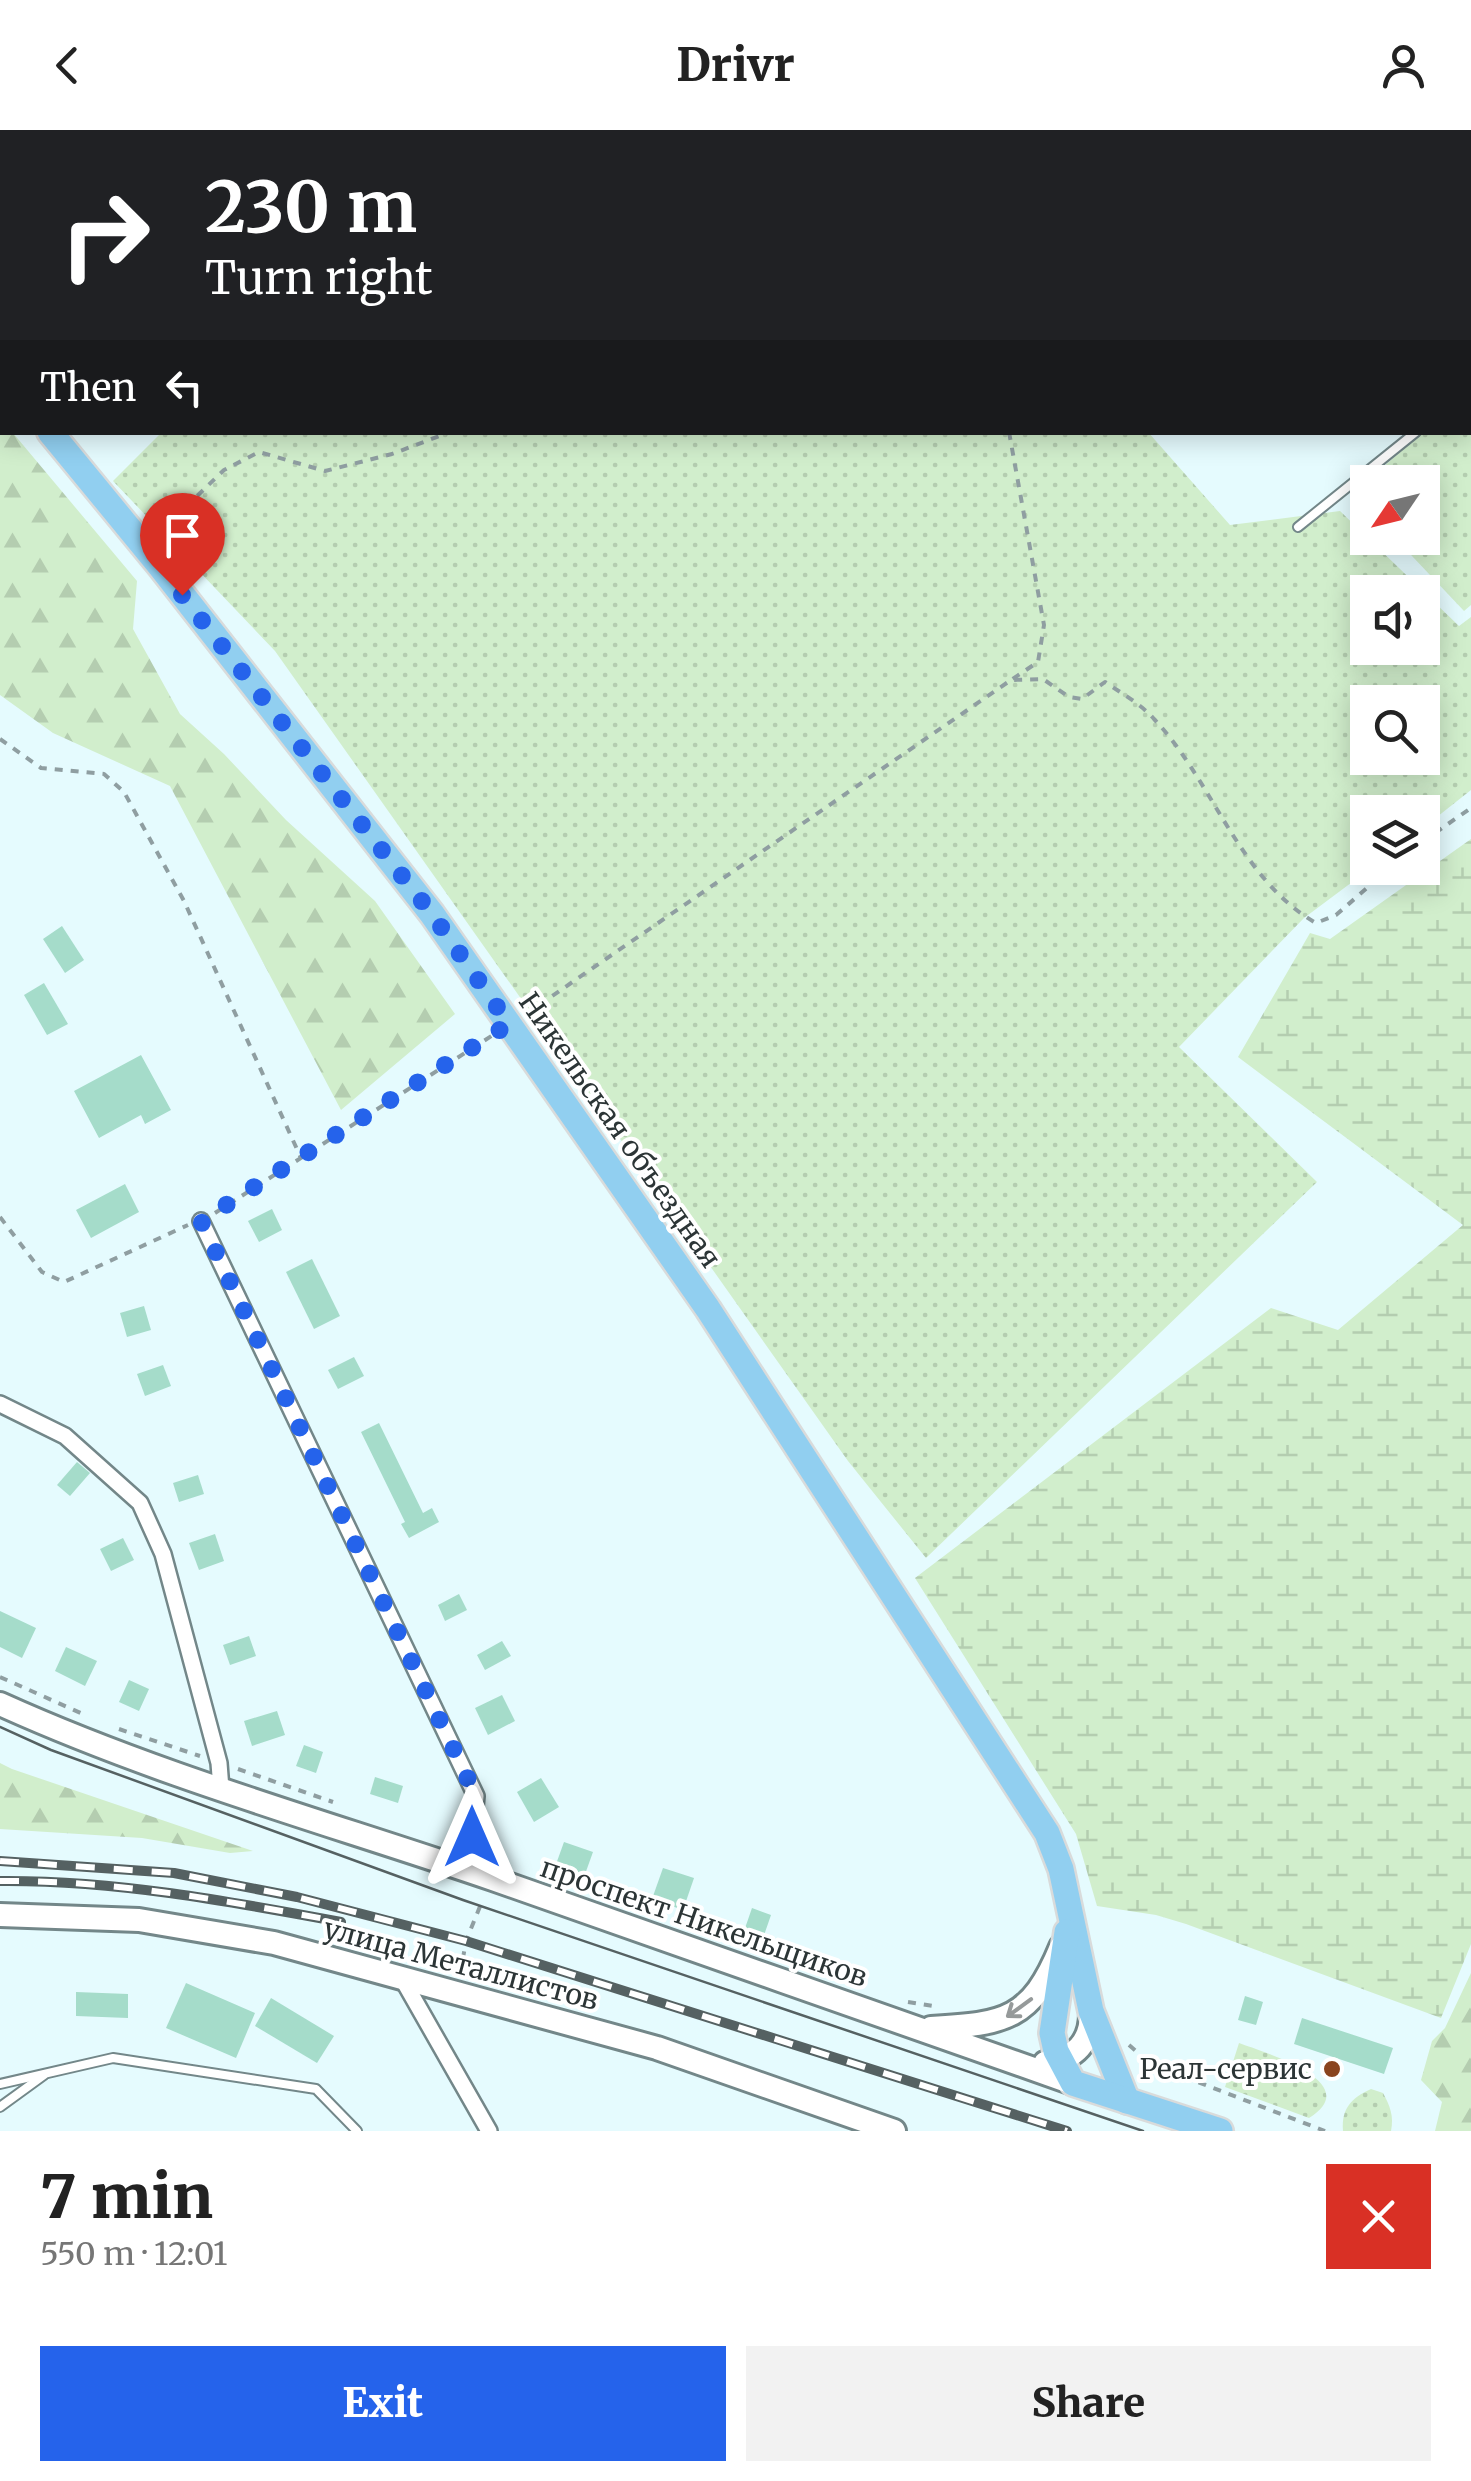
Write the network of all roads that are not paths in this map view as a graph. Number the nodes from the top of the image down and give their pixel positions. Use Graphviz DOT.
graph roads {
  1 [pos="52,435"];
  2 [pos="1412,435"];
  3 [pos="1298,527"];
  4 [pos="201,1221"];
  5 [pos="0,1404"];
  6 [pos="0,1704"];
  7 [pos="221,1788"];
  8 [pos="464,1870"];
  9 [pos="0,1915"];
  10 [pos="1069,1917"];
  11 [pos="403,1980"];
  12 [pos="1091,2011"];
  13 [pos="918,2029"];
  14 [pos="1060,2060"];
  15 [pos="1016,2063"];
  16 [pos="48,2073"];
  17 [pos="1073,2083"];
  18 [pos="0,2084"];
  19 [pos="1127,2101"];
  20 [pos="0,2107"];
  21 [pos="357,2131"];
  22 [pos="488,2131"];
  23 [pos="894,2131"];
  24 [pos="1220,2131"];
  1 -- 10 [label="main road, Никельская объездная"];
  2 -- 3 [label="lane"];
  4 -- 8 [label="street"];
  5 -- 7 [label="street"];
  6 -- 7 [label="main road, проспект Никельщиков"];
  7 -- 8 [label="main road, проспект Никельщиков"];
  8 -- 13 [label="main road, проспект Никельщиков"];
  9 -- 11 [label="main road, улица Металлистов"];
  10 -- 12 [label="main road, Никельская объездная"];
  10 -- 13 [label="main road, one-way"];
  10 -- 14 [label="main road"];
  11 -- 22 [label="street"];
  11 -- 23 [label="main road, улица Металлистов"];
  12 -- 14 [label="main road"];
  12 -- 19 [label="main road, Никельская объездная"];
  13 -- 15 [label="main road, проспект Никельщиков"];
  14 -- 15 [label="main road"];
  14 -- 17 [label="main road"];
  15 -- 17 [label="main road, проспект Никельщиков"];
  16 -- 18 [label="lane"];
  16 -- 20 [label="lane"];
  16 -- 21 [label="lane"];
  17 -- 19 [label="main road, проспект Никельщиков"];
  19 -- 24 [label="main road, проспект Никельщиков"];
}
